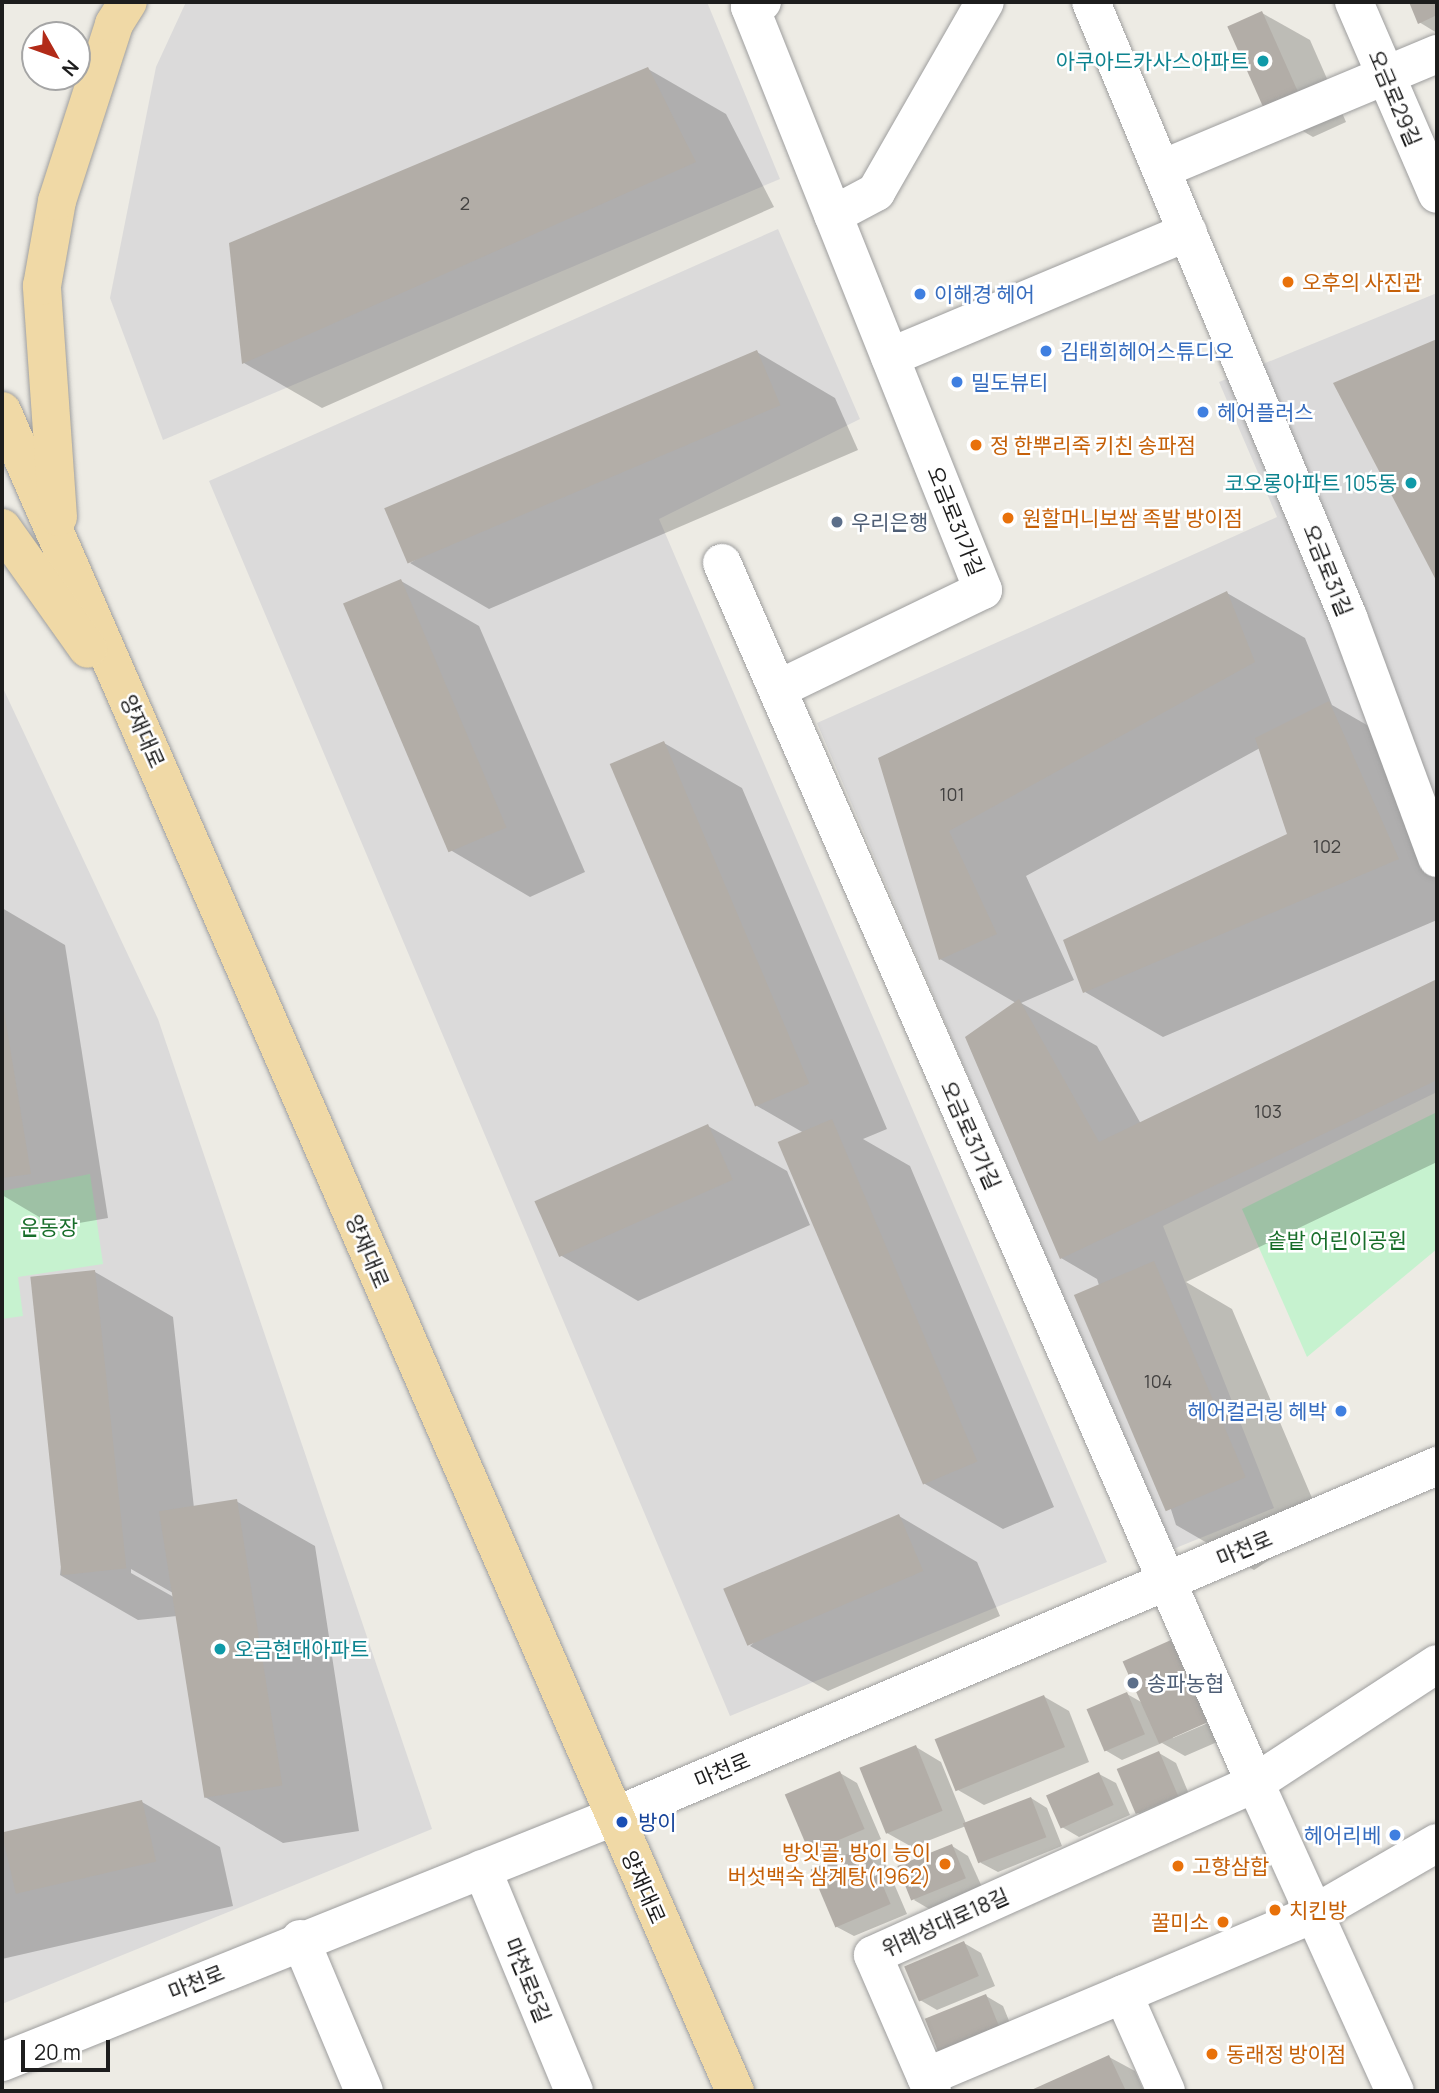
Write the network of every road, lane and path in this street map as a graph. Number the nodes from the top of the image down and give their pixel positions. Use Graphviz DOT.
graph roads {
  1 [pos="128,2"];
  2 [pos="762,2"];
  3 [pos="985,2"];
  4 [pos="1091,2"];
  5 [pos="1354,2"];
  6 [pos="1437,54"];
  7 [pos="1385,76"];
  8 [pos="1162,169"];
  9 [pos="1437,194"];
  10 [pos="833,215"];
  11 [pos="1188,232"];
  12 [pos="890,357"];
  13 [pos="2,411"];
  14 [pos="2,528"];
  15 [pos="60,547"];
  16 [pos="722,563"];
  17 [pos="778,689"];
  18 [pos="137,718"];
  19 [pos="1437,858"];
  20 [pos="1437,1466"];
  21 [pos="1166,1581"];
  22 [pos="1437,1664"];
  23 [pos="1255,1783"];
  24 [pos="613,1817"];
  25 [pos="1437,1843"];
  26 [pos="482,1869"];
  27 [pos="1314,1914"];
  28 [pos="300,1939"];
  29 [pos="1123,1994"];
  30 [pos="9,2071"];
  31 [pos="929,2084"];
  32 [pos="364,2091"];
  33 [pos="574,2091"];
  34 [pos="735,2091"];
  35 [pos="1166,2091"];
  36 [pos="1395,2091"];
  1 -- 15 [label="main road"];
  2 -- 10 [label="street, 오금로31가길"];
  3 -- 10 [label="street"];
  4 -- 8 [label="street, 오금로31길"];
  5 -- 7 [label="street, 오금로29길"];
  6 -- 7 [label="street"];
  7 -- 8 [label="street"];
  7 -- 9 [label="street, 오금로29길"];
  8 -- 11 [label="street, 오금로31길"];
  10 -- 12 [label="street, 오금로31가길"];
  11 -- 12 [label="street"];
  11 -- 19 [label="street, 오금로31길"];
  12 -- 17 [label="street, 오금로31가길"];
  13 -- 15 [label="main road, 양재대로"];
  14 -- 18 [label="main road"];
  15 -- 18 [label="main road, 양재대로"];
  16 -- 17 [label="street, 오금로31가길"];
  17 -- 21 [label="street, 오금로31가길"];
  18 -- 24 [label="main road, 양재대로"];
  20 -- 21 [label="street, 마천로"];
  21 -- 23 [label="street"];
  21 -- 24 [label="street, 마천로"];
  22 -- 23 [label="street, 위례성대로18길"];
  23 -- 27 [label="street"];
  23 -- 31 [label="street, 위례성대로18길"];
  24 -- 26 [label="street, 마천로"];
  24 -- 34 [label="main road, 양재대로"];
  25 -- 27 [label="street, 위례성대로18길"];
  26 -- 28 [label="street, 마천로"];
  26 -- 33 [label="street, 마천로5길"];
  27 -- 29 [label="street, 위례성대로18길"];
  27 -- 36 [label="street"];
  28 -- 30 [label="street, 마천로"];
  28 -- 32 [label="street"];
  29 -- 31 [label="street, 위례성대로18길"];
  29 -- 35 [label="street"];
}
